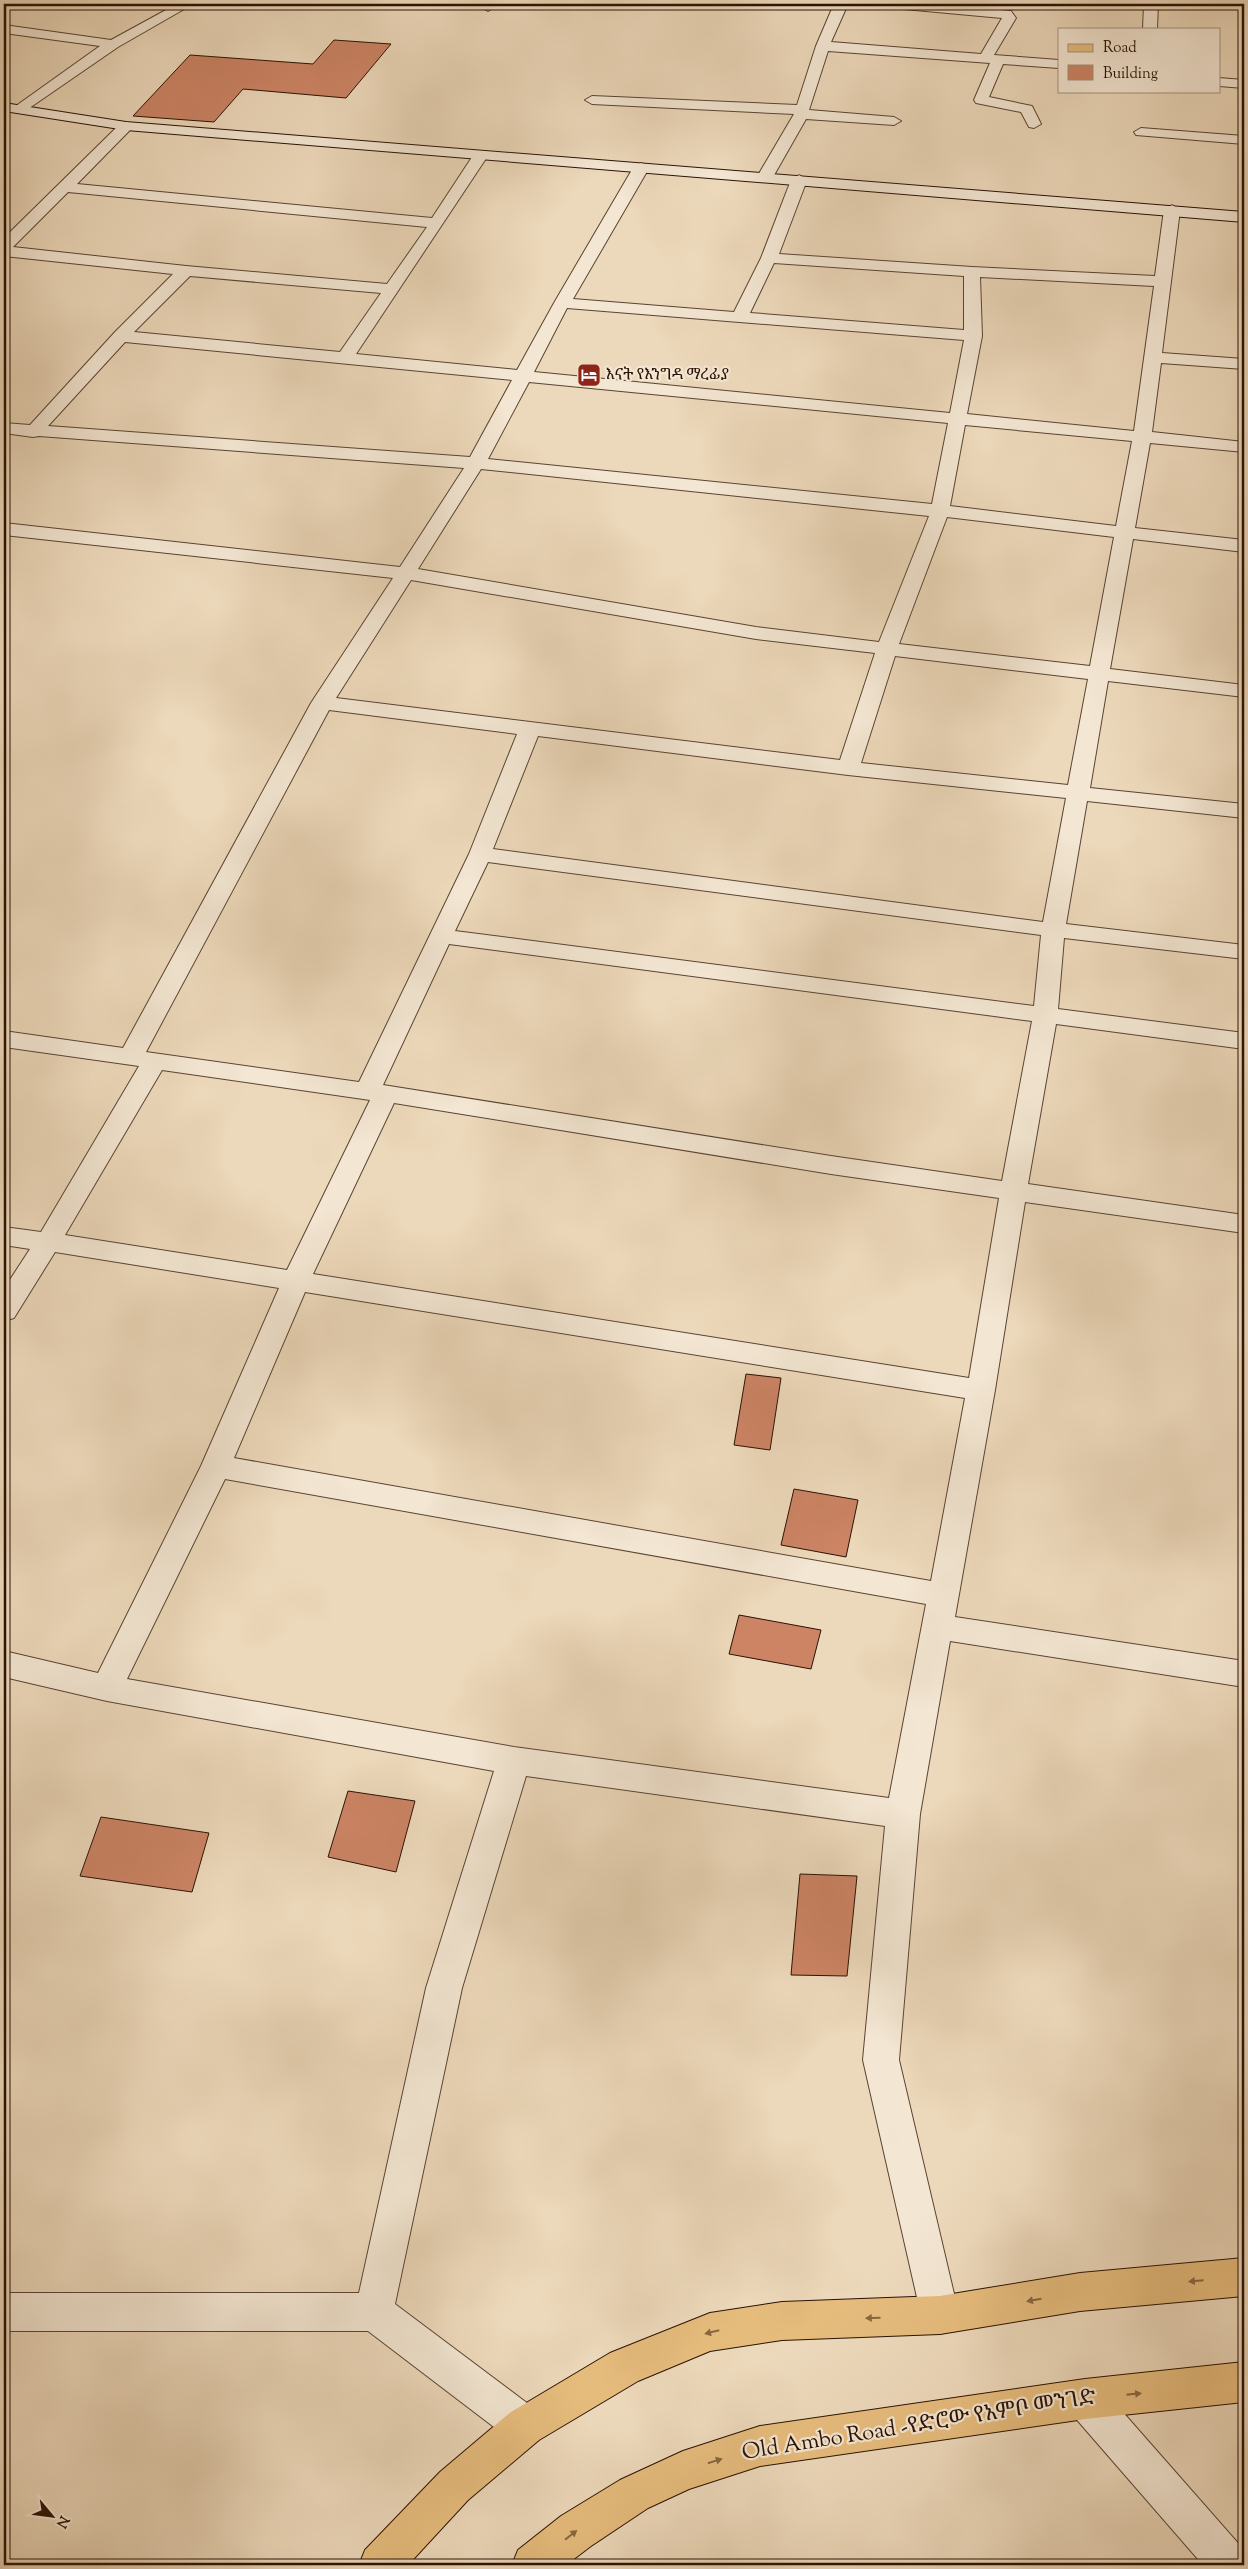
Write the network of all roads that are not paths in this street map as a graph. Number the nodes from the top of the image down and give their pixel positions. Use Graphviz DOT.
graph roads {
  1 [pos="186,4"];
  2 [pos="841,4"];
  3 [pos="893,4"];
  4 [pos="1151,4"];
  5 [pos="1230,4"];
  6 [pos="1244,6"];
  7 [pos="1150,28"];
  8 [pos="4,29"];
  9 [pos="58,38"];
  10 [pos="113,44"];
  11 [pos="14,45"];
  12 [pos="823,46"];
  13 [pos="992,58"];
  14 [pos="1058,64"];
  15 [pos="1220,82"];
  16 [pos="1244,84"];
  17 [pos="592,100"];
  18 [pos="4,107"];
  19 [pos="20,108"];
  20 [pos="800,112"];
  21 [pos="894,121"];
  22 [pos="1034,124"];
  23 [pos="126,126"];
  24 [pos="1141,132"];
  25 [pos="1244,140"];
  26 [pos="481,154"];
  27 [pos="641,168"];
  28 [pos="765,177"];
  29 [pos="799,180"];
  30 [pos="64,187"];
  31 [pos="1172,210"];
  32 [pos="1244,217"];
  33 [pos="437,223"];
  34 [pos="4,247"];
  35 [pos="4,251"];
  36 [pos="768,258"];
  37 [pos="186,271"];
  38 [pos="972,272"];
  39 [pos="1163,281"];
  40 [pos="392,289"];
  41 [pos="562,303"];
  42 [pos="739,318"];
  43 [pos="121,336"];
  44 [pos="973,336"];
  45 [pos="1153,356"];
  46 [pos="345,358"];
  47 [pos="1244,364"];
  48 [pos="523,376"];
  49 [pos="958,420"];
  50 [pos="4,428"];
  51 [pos="33,432"];
  52 [pos="1142,436"];
  53 [pos="1244,447"];
  54 [pos="476,463"];
  55 [pos="940,511"];
  56 [pos="4,529"];
  57 [pos="1124,532"];
  58 [pos="1244,546"];
  59 [pos="404,573"];
  60 [pos="887,648"];
  61 [pos="1099,675"];
  62 [pos="1244,691"];
  63 [pos="322,703"];
  64 [pos="530,728"];
  65 [pos="848,768"];
  66 [pos="1077,792"];
  67 [pos="1244,811"];
  68 [pos="480,854"];
  69 [pos="1053,930"];
  70 [pos="442,936"];
  71 [pos="1244,952"];
  72 [pos="1045,1014"];
  73 [pos="4,1039"];
  74 [pos="1244,1040"];
  75 [pos="142,1059"];
  76 [pos="376,1093"];
  77 [pos="1013,1192"];
  78 [pos="1244,1224"];
  79 [pos="4,1236"];
  80 [pos="48,1242"];
  81 [pos="296,1281"];
  82 [pos="4,1311"];
  83 [pos="981,1390"];
  84 [pos="216,1466"];
  85 [pos="944,1595"];
  86 [pos="938,1627"];
  87 [pos="4,1664"];
  88 [pos="1244,1674"];
  89 [pos="107,1688"];
  90 [pos="514,1761"];
  91 [pos="904,1814"];
  92 [pos="1244,2277"];
  93 [pos="4,2312"];
  94 [pos="374,2312"];
  95 [pos="940,2315"];
  96 [pos="1244,2382"];
  97 [pos="1085,2399"];
  98 [pos="525,2426"];
  99 [pos="380,2565"];
  100 [pos="533,2565"];
  101 [pos="1230,2565"];
  1 -- 10 [label="street"];
  2 -- 12 [label="street"];
  3 -- 13 [label="street"];
  4 -- 7 [label="street"];
  5 -- 6 [label="street"];
  8 -- 9 [label="street"];
  9 -- 10 [label="street"];
  9 -- 11 [label="street"];
  10 -- 19 [label="street"];
  12 -- 13 [label="street"];
  12 -- 20 [label="street"];
  13 -- 14 [label="street"];
  13 -- 22 [label="street"];
  15 -- 16 [label="street"];
  17 -- 20 [label="street"];
  18 -- 19 [label="street"];
  19 -- 23 [label="street"];
  20 -- 21 [label="street"];
  20 -- 28 [label="street"];
  23 -- 26 [label="street"];
  23 -- 30 [label="street"];
  24 -- 25 [label="street"];
  26 -- 27 [label="street"];
  26 -- 33 [label="street"];
  27 -- 28 [label="street"];
  27 -- 41 [label="street"];
  28 -- 29 [label="street"];
  29 -- 31 [label="street"];
  29 -- 36 [label="street"];
  30 -- 33 [label="street"];
  30 -- 34 [label="street"];
  31 -- 32 [label="street"];
  31 -- 39 [label="street"];
  33 -- 40 [label="street"];
  35 -- 37 [label="street"];
  36 -- 38 [label="street"];
  36 -- 42 [label="street"];
  37 -- 40 [label="street"];
  37 -- 43 [label="street"];
  38 -- 39 [label="street"];
  38 -- 44 [label="street"];
  39 -- 45 [label="street"];
  40 -- 46 [label="street"];
  41 -- 42 [label="street"];
  41 -- 48 [label="street"];
  42 -- 44 [label="street"];
  43 -- 46 [label="street"];
  43 -- 51 [label="street"];
  44 -- 49 [label="street"];
  45 -- 47 [label="street"];
  45 -- 52 [label="street"];
  46 -- 48 [label="street"];
  48 -- 49 [label="street"];
  48 -- 54 [label="street"];
  49 -- 52 [label="street"];
  49 -- 55 [label="street"];
  50 -- 51 [label="street"];
  51 -- 54 [label="street"];
  52 -- 53 [label="street"];
  52 -- 57 [label="street"];
  54 -- 55 [label="street"];
  54 -- 59 [label="street"];
  55 -- 57 [label="street"];
  55 -- 60 [label="street"];
  56 -- 59 [label="street"];
  57 -- 58 [label="street"];
  57 -- 61 [label="street"];
  59 -- 60 [label="street"];
  59 -- 63 [label="street"];
  60 -- 61 [label="street"];
  60 -- 65 [label="street"];
  61 -- 62 [label="street"];
  61 -- 66 [label="street"];
  63 -- 64 [label="street"];
  63 -- 75 [label="street"];
  64 -- 65 [label="street"];
  64 -- 68 [label="street"];
  65 -- 66 [label="street"];
  66 -- 67 [label="street"];
  66 -- 69 [label="street"];
  68 -- 69 [label="street"];
  68 -- 70 [label="street"];
  69 -- 71 [label="street"];
  69 -- 72 [label="street"];
  70 -- 72 [label="street"];
  70 -- 76 [label="street"];
  72 -- 74 [label="street"];
  72 -- 77 [label="street"];
  73 -- 75 [label="street"];
  75 -- 76 [label="street"];
  75 -- 80 [label="street"];
  76 -- 77 [label="street"];
  76 -- 81 [label="street"];
  77 -- 78 [label="street"];
  77 -- 83 [label="street"];
  79 -- 80 [label="street"];
  80 -- 81 [label="street"];
  80 -- 82 [label="street"];
  81 -- 83 [label="street"];
  81 -- 84 [label="street"];
  83 -- 85 [label="street"];
  84 -- 85 [label="street"];
  84 -- 89 [label="street"];
  85 -- 86 [label="street"];
  86 -- 88 [label="street"];
  86 -- 91 [label="street"];
  87 -- 89 [label="street"];
  89 -- 90 [label="street"];
  90 -- 91 [label="street"];
  90 -- 94 [label="street"];
  91 -- 95 [label="street"];
  92 -- 95 [label="main road, one-way"];
  93 -- 94 [label="street"];
  94 -- 98 [label="street"];
  95 -- 98 [label="main road, one-way"];
  97 -- 96 [label="main road, Old Ambo Road -የድሮው የአምቦ መንገድ, one-way"];
  100 -- 97 [label="main road, Old Ambo Road -የድሮው የአምቦ መንገድ, one-way"];
  97 -- 101 [label="street"];
  98 -- 99 [label="main road"];
}
